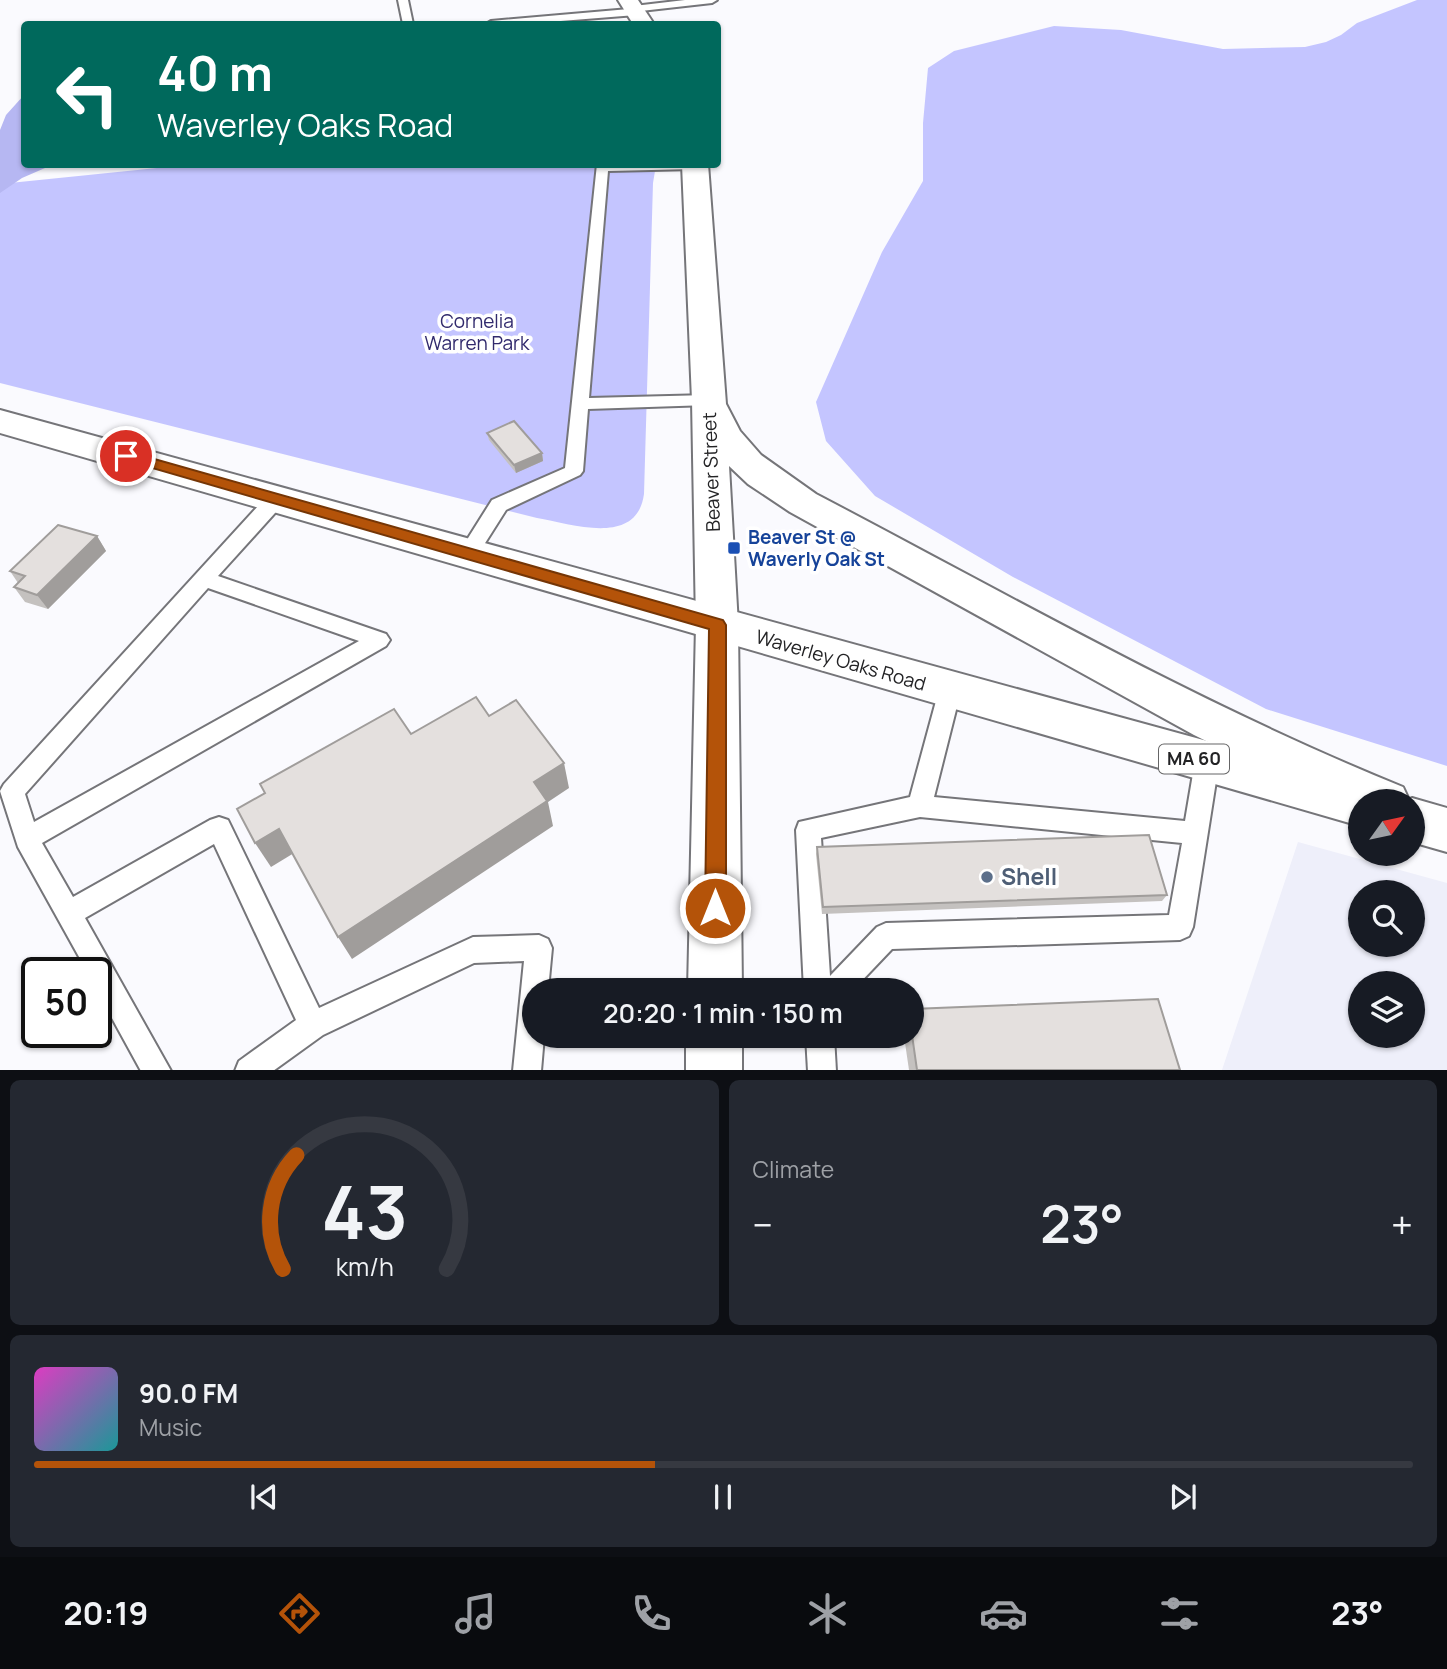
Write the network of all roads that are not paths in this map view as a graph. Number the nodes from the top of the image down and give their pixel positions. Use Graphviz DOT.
graph roads {
  1 [pos="403,0"];
  2 [pos="712,0"];
  3 [pos="635,11"];
  4 [pos="407,21"];
  5 [pos="524,21"];
  6 [pos="602,168"];
  7 [pos="695,168"];
  8 [pos="709,400"];
  9 [pos="580,404"];
  10 [pos="0,421"];
  11 [pos="277,498"];
  12 [pos="468,554"];
  13 [pos="204,579"];
  14 [pos="717,625"];
  15 [pos="950,690"];
  16 [pos="1207,762"];
  17 [pos="1354,789"];
  18 [pos="1348,802"];
  19 [pos="920,806"];
  20 [pos="1425,817"];
  21 [pos="1425,823"];
  22 [pos="1447,827"];
  23 [pos="1195,833"];
  24 [pos="27,839"];
  25 [pos="70,913"];
  26 [pos="535,978"];
  27 [pos="715,978"];
  28 [pos="816,978"];
  29 [pos="846,978"];
  30 [pos="313,1025"];
  31 [pos="529,1048"];
  32 [pos="714,1048"];
  33 [pos="821,1048"];
  34 [pos="157,1070"];
  35 [pos="249,1070"];
  36 [pos="527,1070"];
  37 [pos="714,1070"];
  38 [pos="822,1070"];
  1 -- 4 [label="lane"];
  2 -- 3 [label="lane"];
  3 -- 5 [label="lane"];
  6 -- 9 [label="lane"];
  7 -- 8 [label="main road, Beaver Street"];
  8 -- 9 [label="lane"];
  8 -- 14 [label="main road, Beaver Street"];
  8 -- 17 [label="main road"];
  9 -- 12 [label="lane"];
  10 -- 11 [label="main road, Waverley Oaks Road / MA 60"];
  11 -- 12 [label="main road, Waverley Oaks Road / MA 60"];
  11 -- 13 [label="lane"];
  12 -- 14 [label="main road, Waverley Oaks Road / MA 60"];
  13 -- 24 [label="lane"];
  13 -- 24 [label="lane"];
  14 -- 15 [label="main road, Waverley Oaks Road / MA 60"];
  14 -- 27 [label="main road, Beaver Street"];
  15 -- 16 [label="main road, Waverley Oaks Road / MA 60"];
  15 -- 19 [label="lane"];
  16 -- 18 [label="main road, Waverley Oaks Road / MA 60"];
  16 -- 23 [label="lane"];
  19 -- 23 [label="lane"];
  19 -- 28 [label="lane"];
  20 -- 22 [label="main road"];
  21 -- 22 [label="main road"];
  23 -- 29 [label="lane"];
  24 -- 25 [label="lane"];
  25 -- 30 [label="lane"];
  25 -- 34 [label="lane"];
  26 -- 30 [label="lane"];
  30 -- 35 [label="lane"];
  31 -- 36 [label="lane"];
  32 -- 37 [label="main road"];
  33 -- 38 [label="lane"];
}
